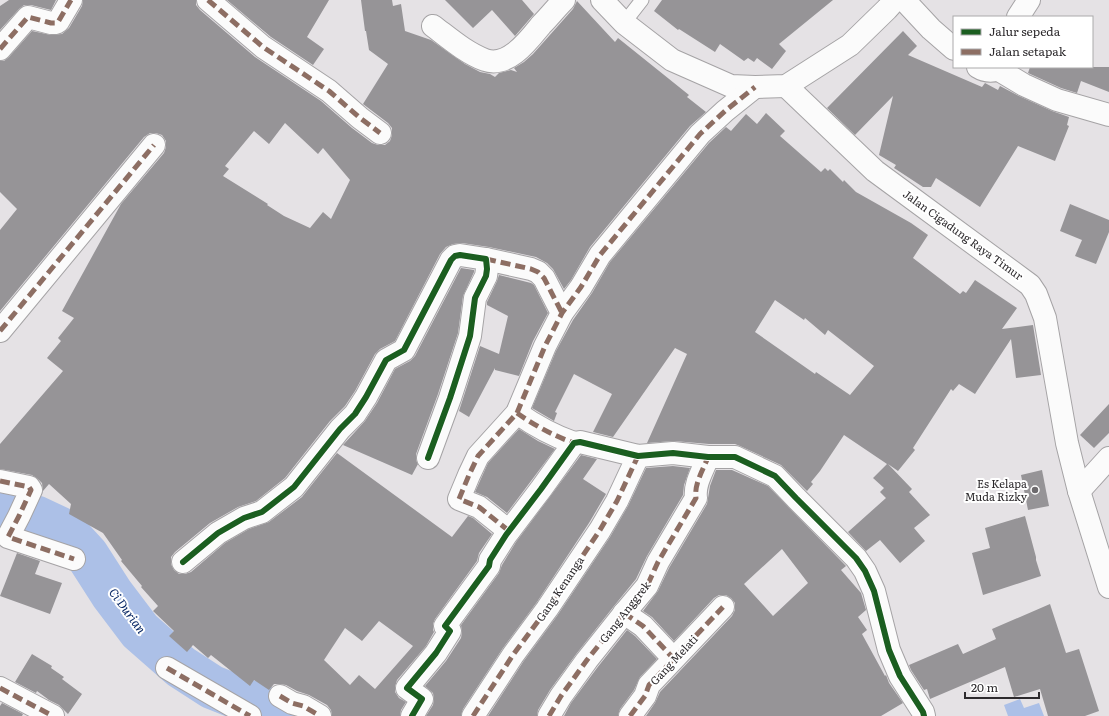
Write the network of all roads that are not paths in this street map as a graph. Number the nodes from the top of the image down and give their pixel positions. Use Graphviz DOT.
graph roads {
  1 [pos="71,0"];
  2 [pos="208,0"];
  3 [pos="564,0"];
  4 [pos="642,0"];
  5 [pos="895,0"];
  6 [pos="904,0"];
  7 [pos="1029,0"];
  8 [pos="607,2"];
  9 [pos="1019,16"];
  10 [pos="624,23"];
  11 [pos="433,26"];
  12 [pos="953,48"];
  13 [pos="0,49"];
  14 [pos="993,68"];
  15 [pos="786,86"];
  16 [pos="755,87"];
  17 [pos="1109,114"];
  18 [pos="380,133"];
  19 [pos="154,145"];
  20 [pos="486,259"];
  21 [pos="562,313"];
  22 [pos="0,331"];
  23 [pos="517,413"];
  24 [pos="574,442"];
  25 [pos="638,456"];
  26 [pos="428,458"];
  27 [pos="708,458"];
  28 [pos="1109,458"];
  29 [pos="0,481"];
  30 [pos="1079,491"];
  31 [pos="509,531"];
  32 [pos="74,559"];
  33 [pos="184,562"];
  34 [pos="1109,587"];
  35 [pos="723,607"];
  36 [pos="624,613"];
  37 [pos="673,658"];
  38 [pos="167,668"];
  39 [pos="0,688"];
  40 [pos="280,696"];
  41 [pos="921,715"];
  42 [pos="53,716"];
  43 [pos="250,716"];
  44 [pos="320,716"];
  45 [pos="412,716"];
  46 [pos="473,716"];
  47 [pos="549,716"];
  48 [pos="630,716"];
  1 -- 13 [label="street"];
  2 -- 18 [label="street"];
  3 -- 11 [label="street"];
  4 -- 10 [label="lane"];
  5 -- 15 [label="street"];
  6 -- 12 [label="street"];
  7 -- 9 [label="street"];
  8 -- 10 [label="street"];
  10 -- 16 [label="street"];
  14 -- 17 [label="street"];
  15 -- 16 [label="street"];
  15 -- 30 [label="street, Jalan Cigadung Raya Timur"];
  16 -- 21 [label="street"];
  19 -- 22 [label="street"];
  20 -- 21 [label="street"];
  20 -- 26 [label="street"];
  20 -- 33 [label="street"];
  21 -- 23 [label="street"];
  23 -- 24 [label="street"];
  23 -- 31 [label="street"];
  24 -- 25 [label="street"];
  24 -- 31 [label="street"];
  25 -- 27 [label="street"];
  25 -- 46 [label="street, Gang Kenanga"];
  27 -- 36 [label="street, Gang Anggrek"];
  27 -- 41 [label="street"];
  28 -- 30 [label="street"];
  29 -- 32 [label="street"];
  30 -- 34 [label="street, Jalan Cigadung Raya Timur"];
  31 -- 45 [label="street"];
  35 -- 37 [label="street, Gang Melati"];
  36 -- 37 [label="street"];
  36 -- 47 [label="street, Gang Anggrek"];
  37 -- 48 [label="street, Gang Melati"];
  38 -- 43 [label="street"];
  39 -- 42 [label="street"];
  40 -- 44 [label="street"];
}
